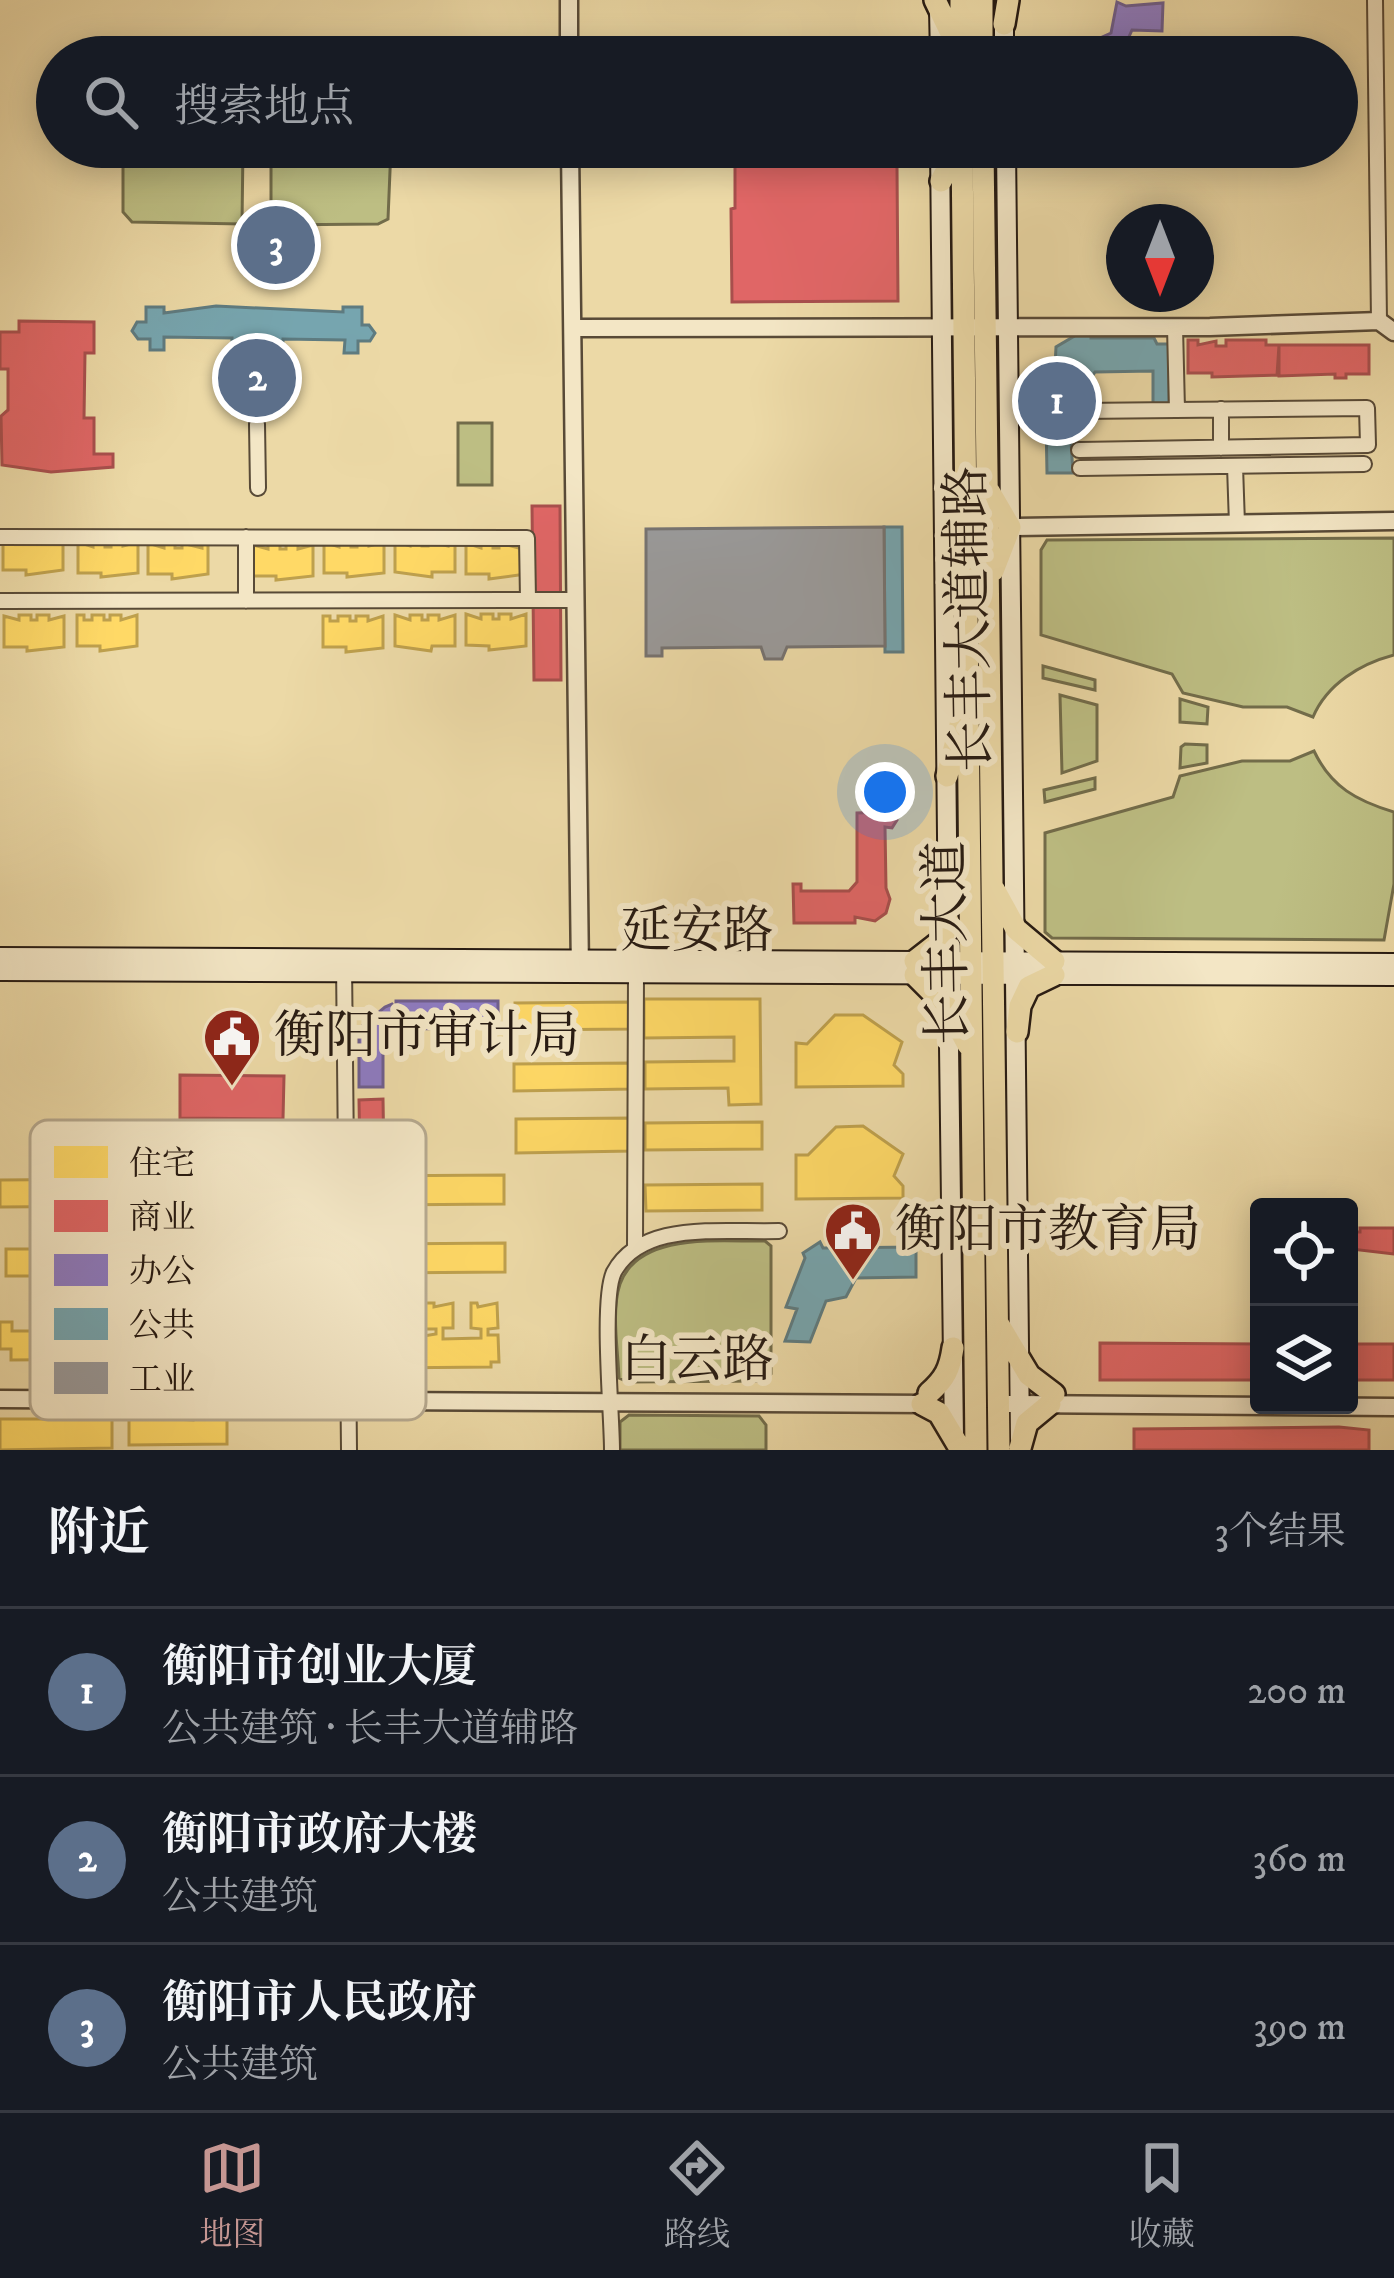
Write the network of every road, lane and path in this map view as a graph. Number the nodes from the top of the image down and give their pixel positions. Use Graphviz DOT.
graph roads {
  1 [pos="569,0"];
  2 [pos="961,0"];
  3 [pos="982,0"];
  4 [pos="1008,0"];
  5 [pos="1375,0"];
  6 [pos="937,5"];
  7 [pos="1004,24"];
  8 [pos="569,36"];
  9 [pos="939,36"];
  10 [pos="952,36"];
  11 [pos="962,36"];
  12 [pos="982,36"];
  13 [pos="1004,36"];
  14 [pos="1376,113"];
  15 [pos="1394,113"];
  16 [pos="571,168"];
  17 [pos="941,168"];
  18 [pos="948,168"];
  19 [pos="962,168"];
  20 [pos="983,168"];
  21 [pos="994,168"];
  22 [pos="998,168"];
  23 [pos="941,181"];
  24 [pos="984,200"];
  25 [pos="1386,326"];
  26 [pos="1174,327"];
  27 [pos="573,328"];
  28 [pos="975,328"];
  29 [pos="1221,409"];
  30 [pos="1080,410"];
  31 [pos="1177,410"];
  32 [pos="257,424"];
  33 [pos="1221,448"];
  34 [pos="1079,450"];
  35 [pos="1364,464"];
  36 [pos="1235,466"];
  37 [pos="1081,468"];
  38 [pos="258,488"];
  39 [pos="987,488"];
  40 [pos="1394,521"];
  41 [pos="1237,524"];
  42 [pos="1010,527"];
  43 [pos="0,537"];
  44 [pos="246,537"];
  45 [pos="989,583"];
  46 [pos="527,600"];
  47 [pos="576,600"];
  48 [pos="0,601"];
  49 [pos="246,601"];
  50 [pos="965,740"];
  51 [pos="947,776"];
  52 [pos="992,885"];
  53 [pos="948,921"];
  54 [pos="1016,929"];
  55 [pos="0,957"];
  56 [pos="1394,963"];
  57 [pos="344,966"];
  58 [pos="580,966"];
  59 [pos="915,968"];
  60 [pos="982,968"];
  61 [pos="1054,968"];
  62 [pos="0,971"];
  63 [pos="636,974"];
  64 [pos="1394,976"];
  65 [pos="948,1008"];
  66 [pos="1017,1032"];
  67 [pos="971,1052"];
  68 [pos="345,1120"];
  69 [pos="778,1231"];
  70 [pos="635,1247"];
  71 [pos="998,1322"];
  72 [pos="952,1348"];
  73 [pos="1020,1361"];
  74 [pos="0,1388"];
  75 [pos="30,1389"];
  76 [pos="1250,1395"];
  77 [pos="1358,1395"];
  78 [pos="1394,1395"];
  79 [pos="426,1396"];
  80 [pos="611,1397"];
  81 [pos="926,1398"];
  82 [pos="0,1399"];
  83 [pos="30,1399"];
  84 [pos="987,1399"];
  85 [pos="1052,1399"];
  86 [pos="1394,1407"];
  87 [pos="348,1420"];
  88 [pos="957,1445"];
  89 [pos="1013,1449"];
  90 [pos="349,1450"];
  91 [pos="612,1450"];
  92 [pos="976,1450"];
  1 -- 8 [label="street"];
  2 -- 11 [label="main road"];
  3 -- 12 [label="main road"];
  4 -- 7 [label="main road"];
  5 -- 14 [label="street"];
  6 -- 9 [label="main road"];
  6 -- 10 [label="main road"];
  7 -- 13 [label="main road"];
  14 -- 15 [label="street"];
  14 -- 25 [label="street"];
  16 -- 27 [label="street"];
  17 -- 23 [label="main road, 长丰大道辅路"];
  18 -- 23 [label="main road"];
  19 -- 28 [label="main road, 长丰大道"];
  20 -- 24 [label="main road, 长丰大道"];
  21 -- 24 [label="main road"];
  22 -- 28 [label="main road, 长丰大道辅路"];
  23 -- 28 [label="main road, 长丰大道辅路"];
  24 -- 28 [label="main road, 长丰大道"];
  25 -- 26 [label="street"];
  26 -- 28 [label="street"];
  26 -- 31 [label="street"];
  27 -- 28 [label="street"];
  27 -- 47 [label="street"];
  28 -- 39 [label="main road, 长丰大道"];
  28 -- 42 [label="main road, 长丰大道辅路"];
  28 -- 50 [label="main road, 长丰大道辅路"];
  28 -- 50 [label="main road, 长丰大道"];
  29 -- 31 [label="street"];
  29 -- 33 [label="street"];
  29 -- 33 [label="street"];
  30 -- 31 [label="street"];
  32 -- 38 [label="street"];
  33 -- 34 [label="street"];
  35 -- 36 [label="street"];
  36 -- 37 [label="street"];
  36 -- 41 [label="street"];
  39 -- 42 [label="main road"];
  39 -- 45 [label="main road, 长丰大道"];
  40 -- 41 [label="street"];
  41 -- 42 [label="street"];
  42 -- 45 [label="main road"];
  42 -- 54 [label="main road, 长丰大道辅路"];
  43 -- 44 [label="street"];
  44 -- 46 [label="street"];
  44 -- 49 [label="street"];
  45 -- 50 [label="main road, 长丰大道"];
  46 -- 47 [label="street"];
  46 -- 49 [label="street"];
  47 -- 58 [label="street"];
  48 -- 49 [label="street"];
  50 -- 51 [label="main road"];
  50 -- 52 [label="main road, 长丰大道"];
  50 -- 60 [label="main road, 长丰大道"];
  51 -- 53 [label="main road, 长丰大道辅路"];
  52 -- 54 [label="main road"];
  52 -- 60 [label="main road, 长丰大道"];
  53 -- 59 [label="main road"];
  53 -- 60 [label="main road, 长丰大道辅路"];
  54 -- 60 [label="main road, 长丰大道辅路"];
  54 -- 61 [label="main road"];
  55 -- 57 [label="main road, 延安路"];
  56 -- 61 [label="main road, 延安路"];
  57 -- 58 [label="main road, 延安路"];
  57 -- 62 [label="main road, 延安路"];
  57 -- 68 [label="street"];
  58 -- 59 [label="main road, 延安路"];
  58 -- 63 [label="main road, 延安路"];
  59 -- 60 [label="main road, 延安路"];
  59 -- 63 [label="main road, 延安路"];
  59 -- 65 [label="main road"];
  60 -- 61 [label="main road, 延安路"];
  60 -- 65 [label="main road, 长丰大道辅路"];
  60 -- 66 [label="main road, 长丰大道辅路"];
  60 -- 67 [label="main road, 长丰大道"];
  60 -- 71 [label="main road, 长丰大道"];
  61 -- 64 [label="main road, 延安路"];
  61 -- 66 [label="main road"];
  63 -- 70 [label="street"];
  65 -- 67 [label="main road"];
  65 -- 72 [label="main road, 长丰大道辅路"];
  66 -- 73 [label="main road, 长丰大道辅路"];
  67 -- 84 [label="main road, 长丰大道"];
  69 -- 70 [label="street"];
  70 -- 80 [label="street"];
  71 -- 73 [label="main road"];
  71 -- 84 [label="main road, 长丰大道"];
  72 -- 81 [label="main road"];
  72 -- 84 [label="main road, 长丰大道辅路"];
  73 -- 84 [label="main road, 长丰大道辅路"];
  73 -- 85 [label="main road"];
  74 -- 75 [label="street, 白云路"];
  76 -- 85 [label="street, 白云路"];
  77 -- 78 [label="street"];
  79 -- 80 [label="street, 白云路"];
  80 -- 81 [label="street, 白云路"];
  80 -- 91 [label="street"];
  81 -- 84 [label="street, 白云路"];
  81 -- 88 [label="main road"];
  82 -- 83 [label="street, 白云路"];
  84 -- 85 [label="street, 白云路"];
  84 -- 88 [label="main road, 长丰大道辅路"];
  84 -- 89 [label="main road, 长丰大道"];
  84 -- 92 [label="main road, 长丰大道"];
  85 -- 86 [label="street, 白云路"];
  85 -- 89 [label="main road"];
  87 -- 90 [label="street"];
}
